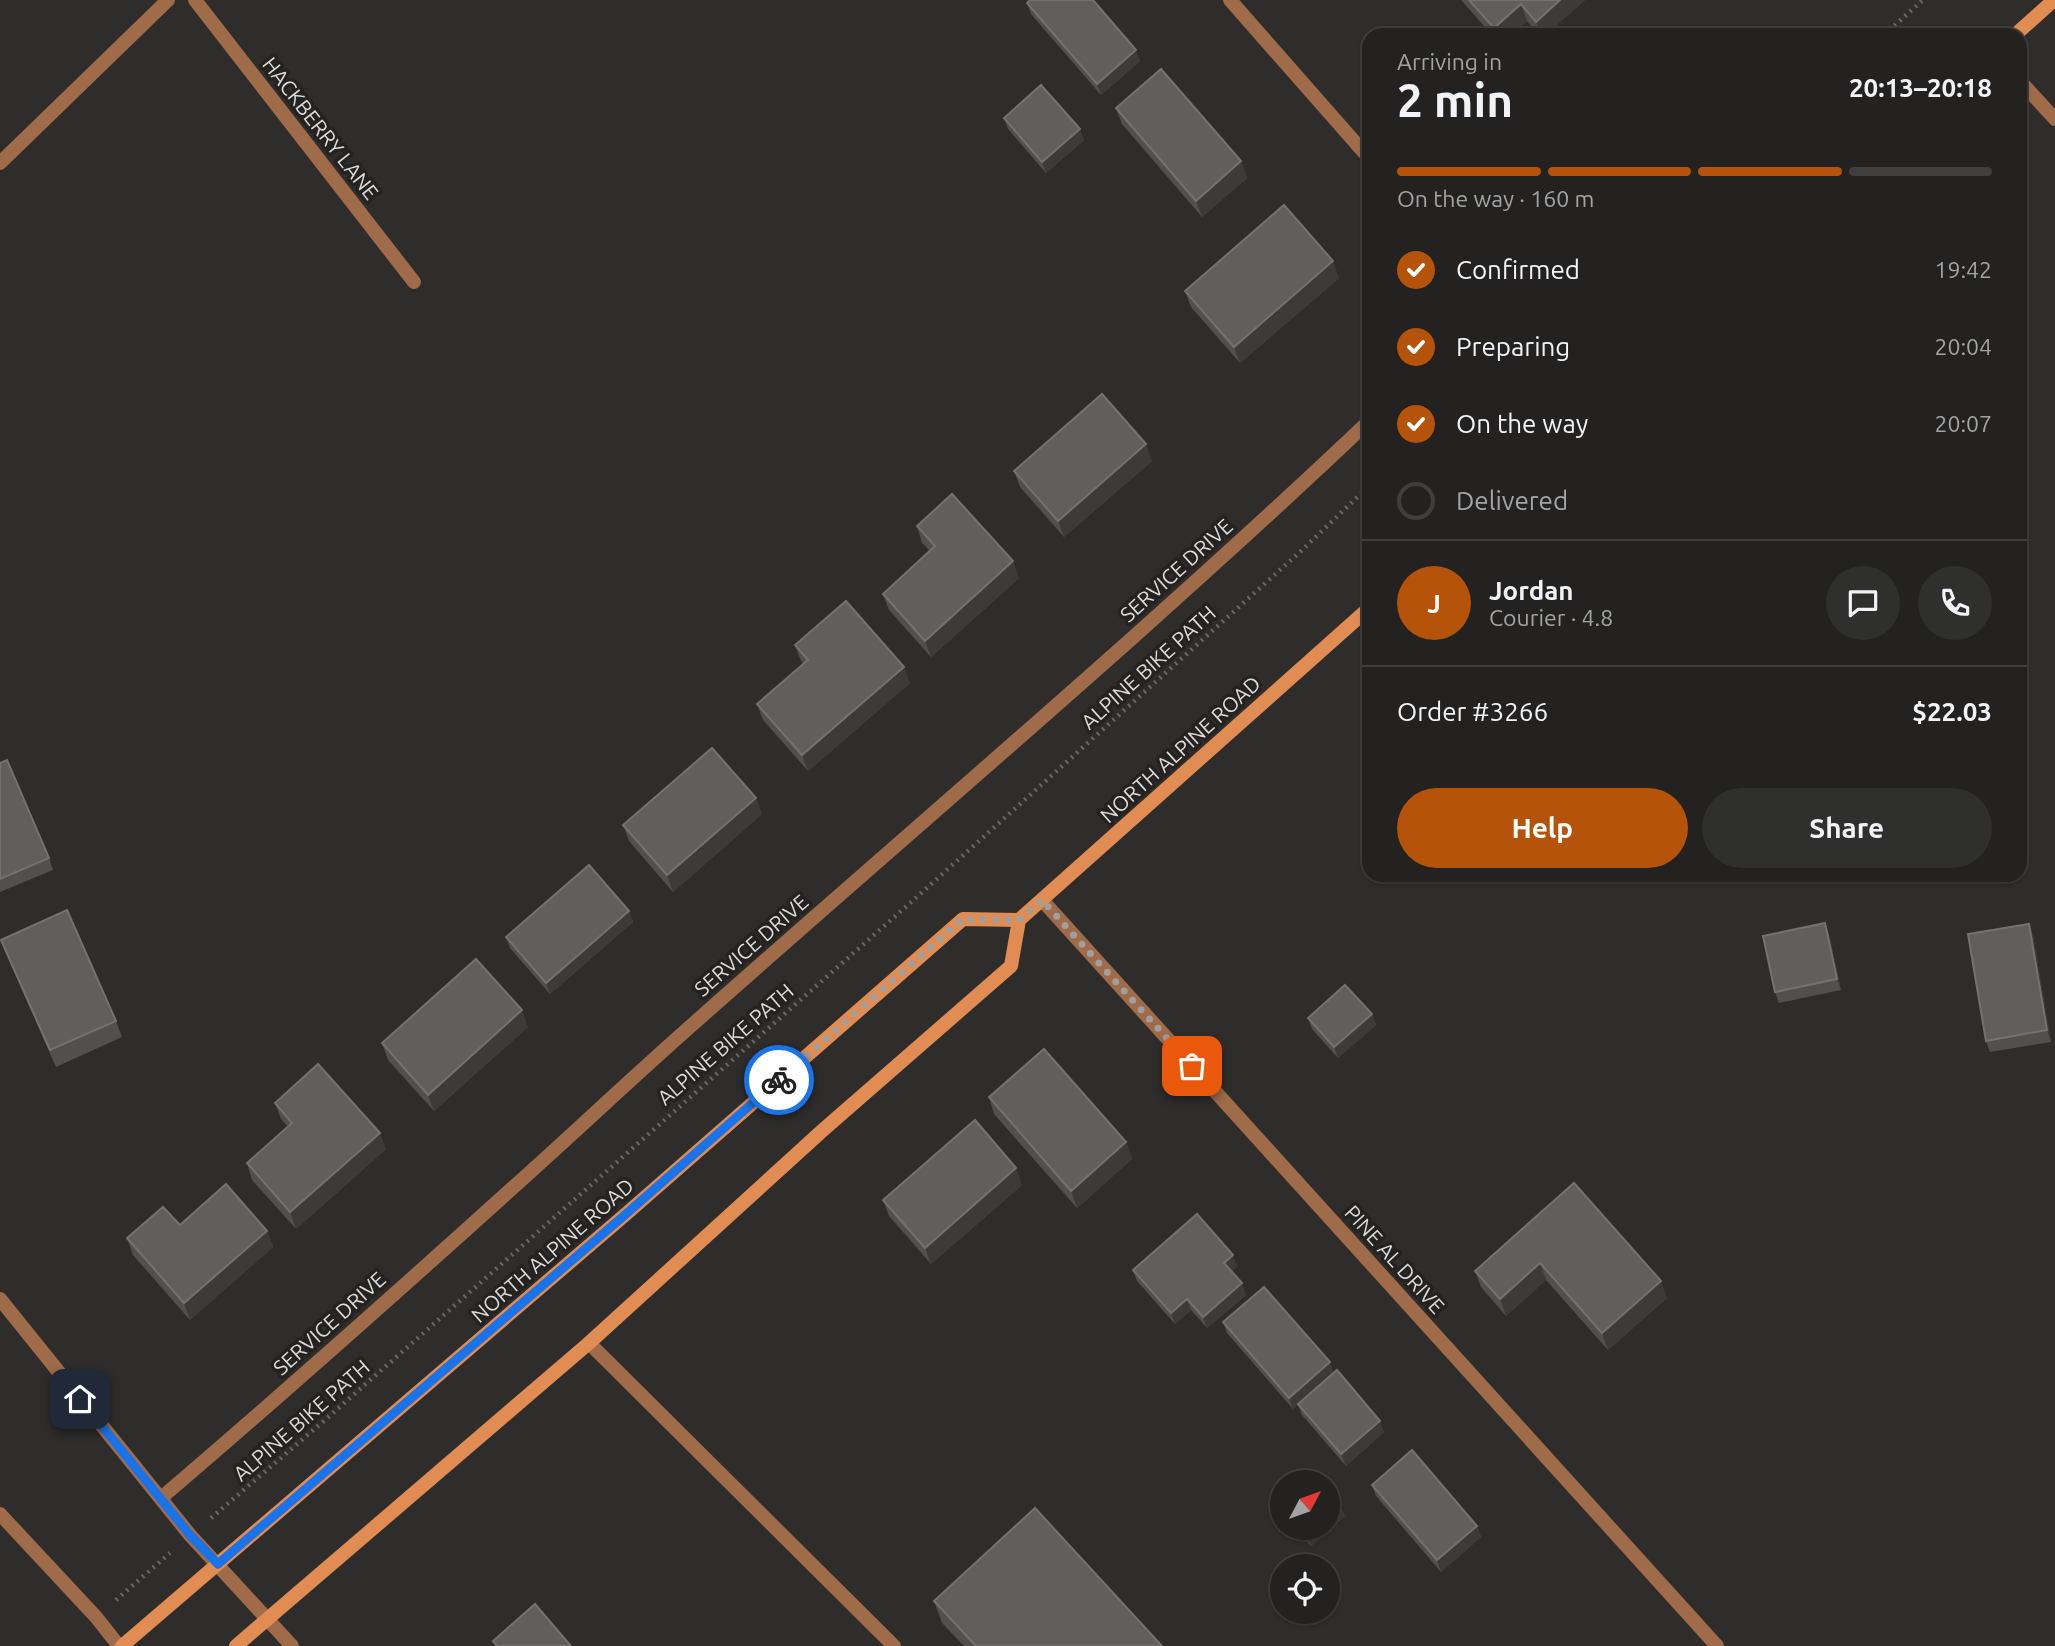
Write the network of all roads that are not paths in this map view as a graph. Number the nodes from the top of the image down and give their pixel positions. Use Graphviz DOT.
graph roads {
  1 [pos="168,0"];
  2 [pos="195,0"];
  3 [pos="1230,0"];
  4 [pos="2054,0"];
  5 [pos="2023,28"];
  6 [pos="2027,89"];
  7 [pos="2055,119"];
  8 [pos="1362,150"];
  9 [pos="0,163"];
  10 [pos="414,282"];
  11 [pos="1362,428"];
  12 [pos="1362,615"];
  13 [pos="1042,900"];
  14 [pos="1019,920"];
  15 [pos="0,1299"];
  16 [pos="589,1343"];
  17 [pos="161,1498"];
  18 [pos="0,1514"];
  19 [pos="218,1564"];
  20 [pos="268,1618"];
  21 [pos="121,1646"];
  22 [pos="236,1646"];
  23 [pos="292,1646"];
  24 [pos="894,1646"];
  25 [pos="1717,1646"];
  1 -- 9 [label="street"];
  2 -- 10 [label="street, HACKBERRY LANE"];
  3 -- 8 [label="street"];
  4 -- 5 [label="main road"];
  6 -- 7 [label="street"];
  11 -- 17 [label="street, SERVICE DRIVE"];
  12 -- 13 [label="main road, NORTH ALPINE ROAD"];
  13 -- 14 [label="main road, NORTH ALPINE ROAD"];
  13 -- 25 [label="street, PINE AL DRIVE"];
  14 -- 16 [label="main road"];
  14 -- 19 [label="main road, NORTH ALPINE ROAD"];
  15 -- 17 [label="street"];
  16 -- 20 [label="main road"];
  16 -- 24 [label="street"];
  17 -- 19 [label="street"];
  18 -- 21 [label="street"];
  19 -- 20 [label="street"];
  19 -- 21 [label="main road, NORTH ALPINE ROAD"];
  20 -- 22 [label="main road"];
  20 -- 23 [label="street"];
}
